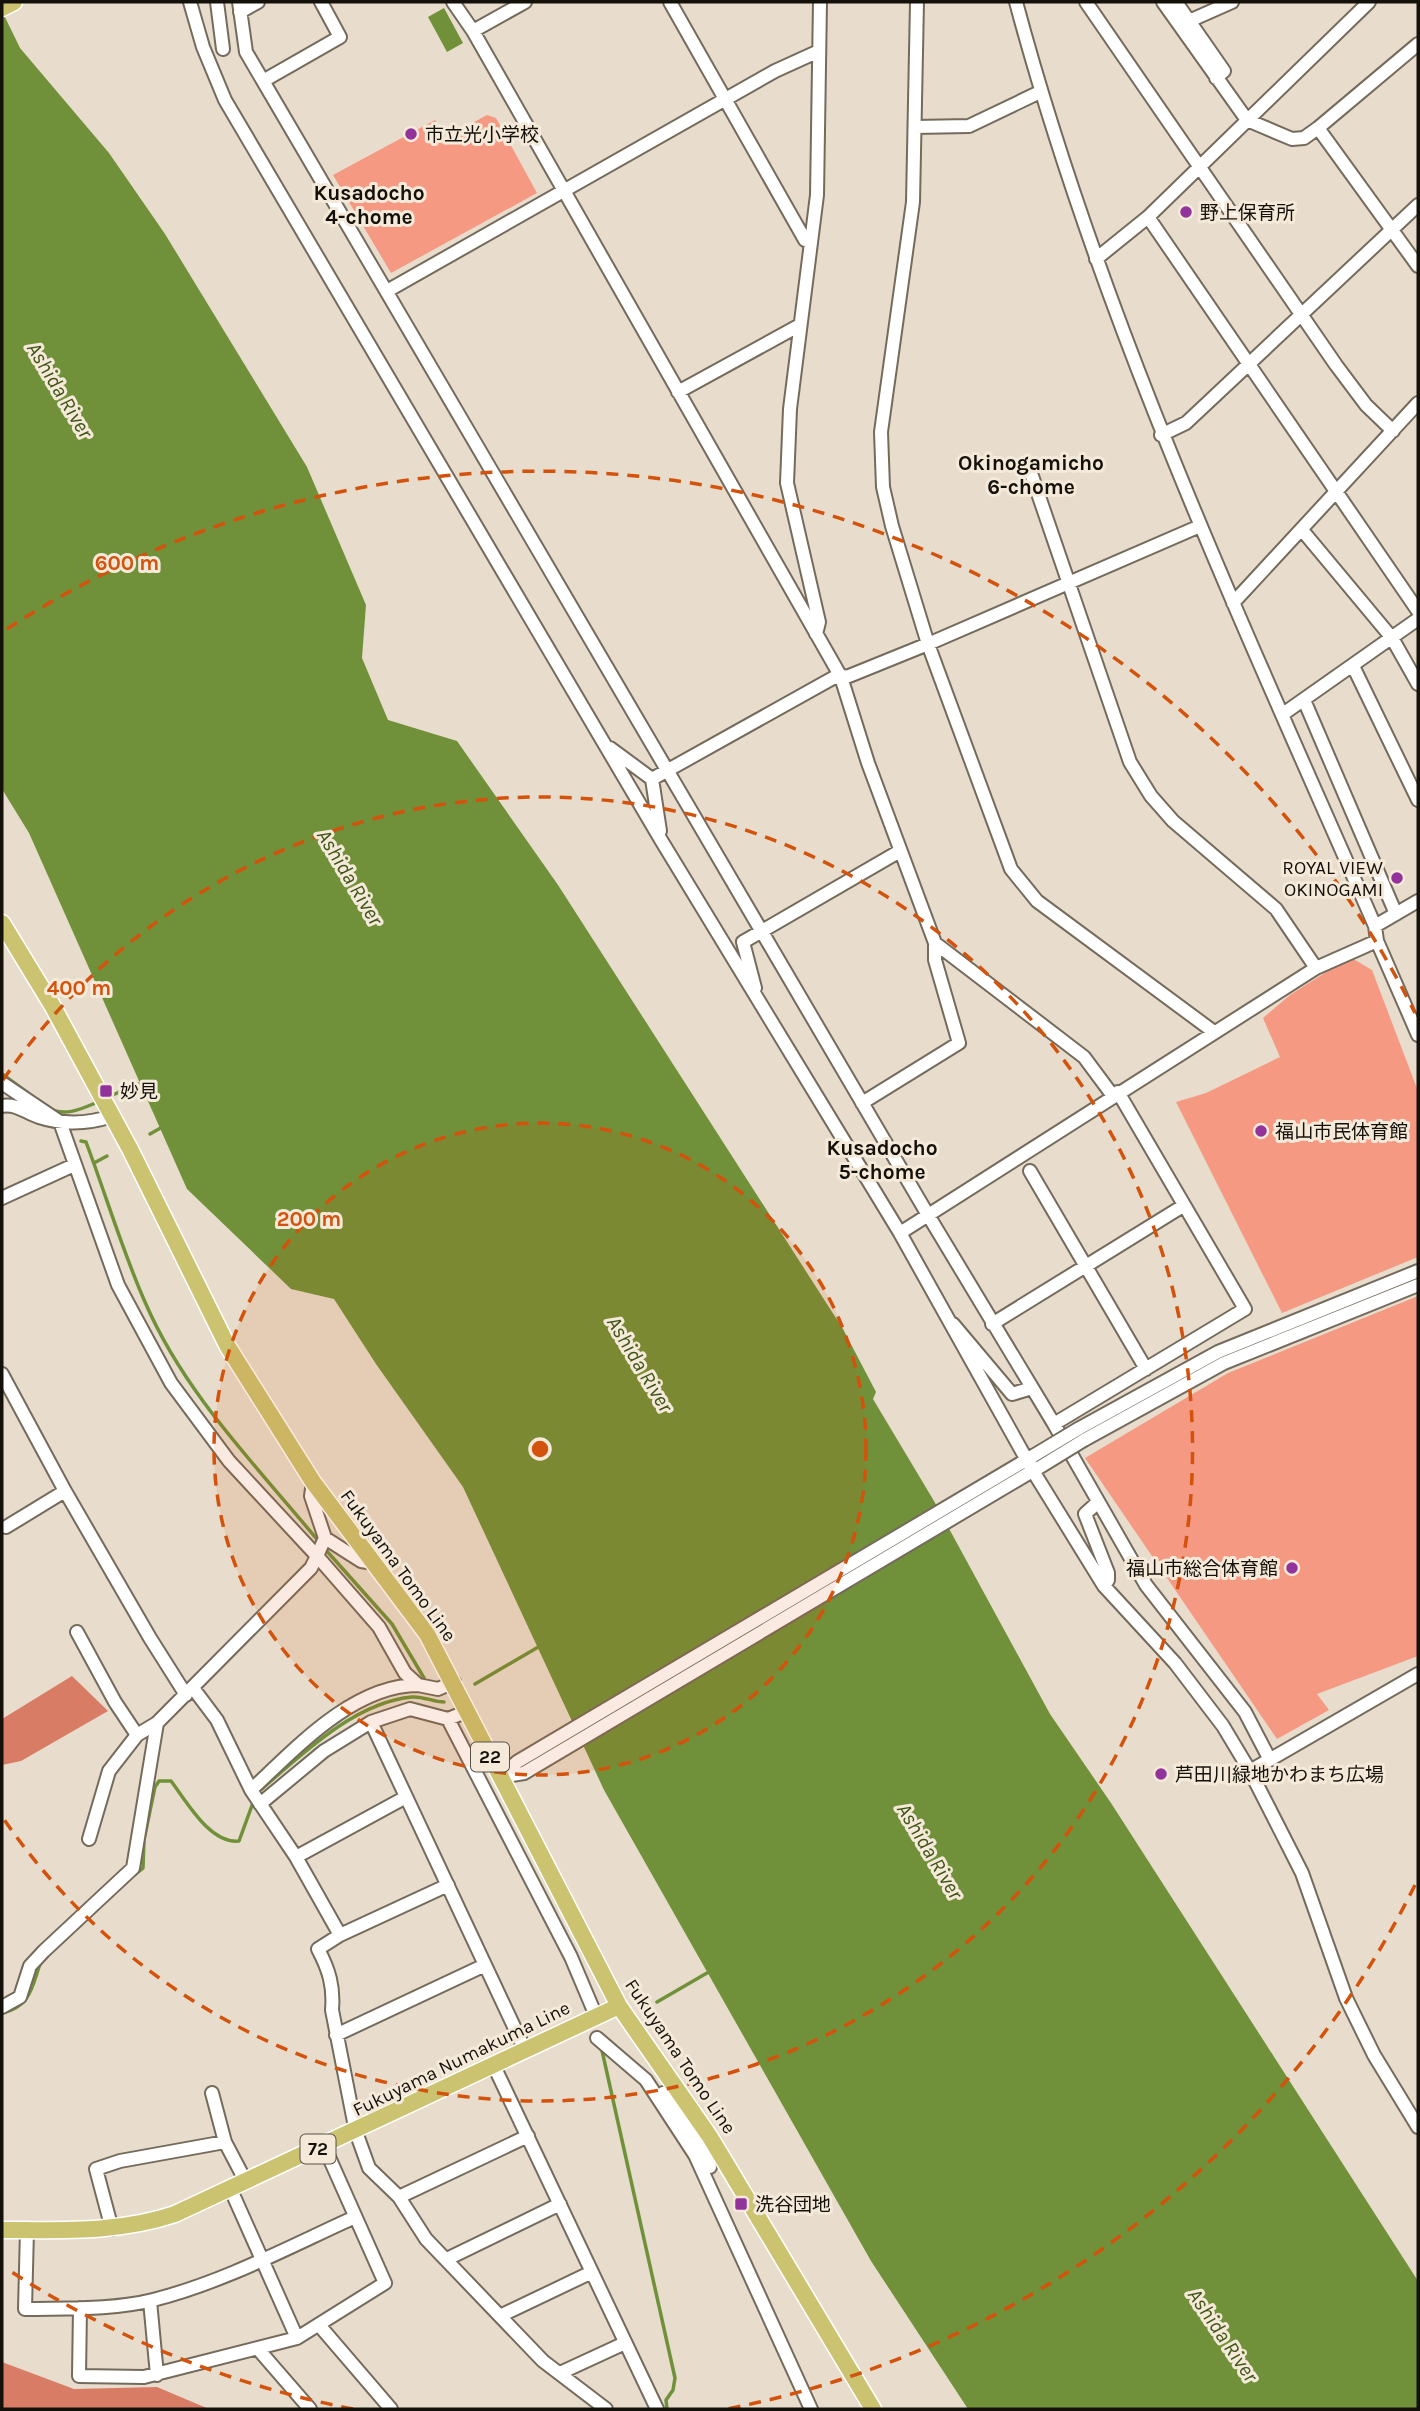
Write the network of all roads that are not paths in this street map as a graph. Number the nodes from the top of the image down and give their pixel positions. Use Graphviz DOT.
graph roads {
  1 [pos="14,2"];
  2 [pos="190,2"];
  3 [pos="217,2"];
  4 [pos="258,2"];
  5 [pos="320,2"];
  6 [pos="453,2"];
  7 [pos="524,2"];
  8 [pos="670,2"];
  9 [pos="820,2"];
  10 [pos="1016,2"];
  11 [pos="1086,2"];
  12 [pos="1163,2"];
  13 [pos="1176,2"];
  14 [pos="1231,2"];
  15 [pos="1369,2"];
  16 [pos="918,3"];
  17 [pos="240,7"];
  18 [pos="2,8"];
  19 [pos="1189,21"];
  20 [pos="473,31"];
  21 [pos="1418,44"];
  22 [pos="223,49"];
  23 [pos="819,51"];
  24 [pos="1216,78"];
  25 [pos="263,81"];
  26 [pos="1040,92"];
  27 [pos="725,100"];
  28 [pos="1247,120"];
  29 [pos="915,127"];
  30 [pos="1318,128"];
  31 [pos="1198,167"];
  32 [pos="563,191"];
  33 [pos="1418,205"];
  34 [pos="1148,217"];
  35 [pos="1392,230"];
  36 [pos="811,243"];
  37 [pos="1097,259"];
  38 [pos="1418,266"];
  39 [pos="387,291"];
  40 [pos="1301,316"];
  41 [pos="800,325"];
  42 [pos="1249,363"];
  43 [pos="678,392"];
  44 [pos="1418,403"];
  45 [pos="1393,431"];
  46 [pos="1161,435"];
  47 [pos="1032,476"];
  48 [pos="1337,492"];
  49 [pos="1200,526"];
  50 [pos="1302,530"];
  51 [pos="1068,584"];
  52 [pos="1233,603"];
  53 [pos="1418,611"];
  54 [pos="1418,620"];
  55 [pos="816,634"];
  56 [pos="1392,638"];
  57 [pos="928,643"];
  58 [pos="1353,666"];
  59 [pos="841,677"];
  60 [pos="1418,684"];
  61 [pos="1304,700"];
  62 [pos="1283,714"];
  63 [pos="607,746"];
  64 [pos="668,771"];
  65 [pos="652,779"];
  66 [pos="1418,800"];
  67 [pos="662,840"];
  68 [pos="900,851"];
  69 [pos="1418,901"];
  70 [pos="1396,914"];
  71 [pos="2,923"];
  72 [pos="1375,926"];
  73 [pos="761,930"];
  74 [pos="1377,941"];
  75 [pos="934,943"];
  76 [pos="1316,968"];
  77 [pos="760,1005"];
  78 [pos="1214,1032"];
  79 [pos="1418,1035"];
  80 [pos="2,1083"];
  81 [pos="1115,1094"];
  82 [pos="862,1102"];
  83 [pos="106,1105"];
  84 [pos="2,1106"];
  85 [pos="61,1122"];
  86 [pos="74,1165"];
  87 [pos="1030,1171"];
  88 [pos="2,1198"];
  89 [pos="1183,1206"];
  90 [pos="928,1215"];
  91 [pos="900,1233"];
  92 [pos="1085,1266"];
  93 [pos="1418,1271"];
  94 [pos="1418,1285"];
  95 [pos="941,1312"];
  96 [pos="992,1324"];
  97 [pos="1146,1369"];
  98 [pos="2,1374"];
  99 [pos="1032,1388"];
  100 [pos="1054,1424"];
  101 [pos="1081,1435"];
  102 [pos="1029,1466"];
  103 [pos="313,1482"];
  104 [pos="65,1491"];
  105 [pos="1097,1503"];
  106 [pos="6,1527"];
  107 [pos="321,1547"];
  108 [pos="374,1563"];
  109 [pos="1104,1586"];
  110 [pos="77,1632"];
  111 [pos="1418,1674"];
  112 [pos="454,1682"];
  113 [pos="416,1686"];
  114 [pos="190,1691"];
  115 [pos="410,1707"];
  116 [pos="468,1711"];
  117 [pos="448,1719"];
  118 [pos="371,1722"];
  119 [pos="157,1723"];
  120 [pos="137,1735"];
  121 [pos="1270,1760"];
  122 [pos="1250,1771"];
  123 [pos="500,1777"];
  124 [pos="255,1797"];
  125 [pos="406,1797"];
  126 [pos="89,1839"];
  127 [pos="296,1857"];
  128 [pos="448,1885"];
  129 [pos="340,1934"];
  130 [pos="485,1965"];
  131 [pos="619,2006"];
  132 [pos="2,2007"];
  133 [pos="596,2016"];
  134 [pos="336,2035"];
  135 [pos="601,2040"];
  136 [pos="525,2050"];
  137 [pos="494,2066"];
  138 [pos="646,2080"];
  139 [pos="212,2093"];
  140 [pos="1418,2127"];
  141 [pos="356,2132"];
  142 [pos="528,2136"];
  143 [pos="705,2140"];
  144 [pos="225,2142"];
  145 [pos="324,2146"];
  146 [pos="246,2182"];
  147 [pos="231,2190"];
  148 [pos="399,2197"];
  149 [pos="561,2204"];
  150 [pos="355,2217"];
  151 [pos="728,2225"];
  152 [pos="112,2229"];
  153 [pos="2,2230"];
  154 [pos="27,2230"];
  155 [pos="447,2259"];
  156 [pos="261,2260"];
  157 [pos="592,2272"];
  158 [pos="150,2301"];
  159 [pos="80,2308"];
  160 [pos="500,2316"];
  161 [pos="318,2325"];
  162 [pos="297,2338"];
  163 [pos="625,2343"];
  164 [pos="258,2349"];
  165 [pos="560,2373"];
  166 [pos="157,2375"];
  167 [pos="310,2409"];
  168 [pos="391,2409"];
  169 [pos="606,2409"];
  170 [pos="657,2409"];
  171 [pos="811,2409"];
  172 [pos="873,2409"];
  1 -- 18 [label="main road"];
  2 -- 63 [label="street"];
  3 -- 22 [label="street"];
  4 -- 17 [label="street"];
  5 -- 25 [label="street"];
  6 -- 20 [label="street"];
  7 -- 20 [label="street"];
  8 -- 27 [label="street"];
  9 -- 23 [label="street"];
  10 -- 26 [label="street"];
  11 -- 31 [label="street"];
  12 -- 24 [label="street"];
  13 -- 19 [label="street"];
  14 -- 19 [label="street"];
  15 -- 28 [label="street"];
  16 -- 29 [label="street"];
  17 -- 25 [label="street"];
  19 -- 24 [label="street"];
  20 -- 32 [label="street"];
  21 -- 30 [label="street"];
  23 -- 27 [label="street"];
  23 -- 36 [label="street"];
  24 -- 28 [label="street"];
  25 -- 39 [label="street"];
  26 -- 29 [label="street"];
  26 -- 37 [label="street"];
  27 -- 32 [label="street"];
  27 -- 36 [label="street"];
  28 -- 30 [label="street"];
  28 -- 31 [label="street"];
  29 -- 57 [label="street"];
  30 -- 35 [label="street"];
  31 -- 34 [label="street"];
  31 -- 40 [label="street"];
  32 -- 39 [label="street"];
  32 -- 43 [label="street"];
  33 -- 35 [label="street"];
  34 -- 37 [label="street"];
  34 -- 42 [label="street"];
  35 -- 38 [label="street"];
  35 -- 40 [label="street"];
  36 -- 41 [label="street"];
  37 -- 46 [label="street"];
  39 -- 64 [label="street"];
  40 -- 42 [label="street"];
  40 -- 45 [label="street"];
  41 -- 43 [label="street"];
  41 -- 55 [label="street"];
  42 -- 46 [label="street"];
  42 -- 48 [label="street"];
  43 -- 55 [label="street"];
  44 -- 45 [label="street"];
  45 -- 48 [label="street"];
  46 -- 49 [label="street"];
  47 -- 51 [label="street"];
  48 -- 50 [label="street"];
  48 -- 53 [label="street"];
  49 -- 51 [label="street"];
  49 -- 52 [label="street"];
  50 -- 52 [label="street"];
  50 -- 56 [label="street"];
  51 -- 57 [label="street"];
  51 -- 76 [label="street"];
  52 -- 62 [label="street"];
  54 -- 56 [label="street"];
  55 -- 59 [label="street"];
  56 -- 58 [label="street"];
  56 -- 60 [label="street"];
  57 -- 59 [label="street"];
  57 -- 78 [label="street"];
  58 -- 61 [label="street"];
  58 -- 66 [label="street"];
  59 -- 64 [label="street"];
  59 -- 68 [label="street"];
  61 -- 62 [label="street"];
  61 -- 70 [label="street"];
  62 -- 72 [label="street"];
  63 -- 65 [label="street"];
  63 -- 67 [label="street"];
  64 -- 65 [label="street"];
  64 -- 73 [label="street"];
  65 -- 67 [label="street"];
  67 -- 77 [label="street"];
  68 -- 73 [label="street"];
  68 -- 75 [label="street"];
  69 -- 70 [label="street"];
  70 -- 72 [label="street"];
  71 -- 83 [label="main road, Fukuyama Tomo Line / 22"];
  72 -- 74 [label="street"];
  73 -- 77 [label="street"];
  73 -- 82 [label="street"];
  74 -- 76 [label="street"];
  74 -- 79 [label="street"];
  75 -- 81 [label="street"];
  75 -- 82 [label="street"];
  76 -- 78 [label="street"];
  77 -- 91 [label="street"];
  78 -- 81 [label="street"];
  80 -- 85 [label="street"];
  81 -- 89 [label="street"];
  81 -- 90 [label="street"];
  82 -- 90 [label="street"];
  83 -- 85 [label="street"];
  83 -- 103 [label="main road, Fukuyama Tomo Line / 22"];
  84 -- 85 [label="street"];
  85 -- 86 [label="street"];
  86 -- 88 [label="street"];
  86 -- 107 [label="street"];
  87 -- 92 [label="street"];
  89 -- 92 [label="street"];
  89 -- 97 [label="street"];
  90 -- 91 [label="street"];
  90 -- 96 [label="street"];
  91 -- 95 [label="street"];
  92 -- 96 [label="street"];
  92 -- 97 [label="street"];
  93 -- 101 [label="street"];
  94 -- 101 [label="street"];
  95 -- 99 [label="street"];
  95 -- 102 [label="street"];
  96 -- 99 [label="street"];
  97 -- 100 [label="street"];
  98 -- 104 [label="street"];
  99 -- 100 [label="street"];
  100 -- 105 [label="street"];
  101 -- 102 [label="street, bridge"];
  102 -- 109 [label="street"];
  102 -- 123 [label="street"];
  103 -- 107 [label="street"];
  103 -- 108 [label="main road, Fukuyama Tomo Line / 22"];
  104 -- 106 [label="street"];
  104 -- 114 [label="street"];
  105 -- 109 [label="street"];
  105 -- 121 [label="street"];
  107 -- 108 [label="street"];
  107 -- 113 [label="street"];
  107 -- 114 [label="street"];
  108 -- 112 [label="main road, Fukuyama Tomo Line / 22"];
  109 -- 122 [label="street"];
  110 -- 120 [label="street"];
  111 -- 121 [label="street"];
  112 -- 113 [label="street"];
  112 -- 116 [label="main road, Fukuyama Tomo Line / 22"];
  113 -- 115 [label="street"];
  113 -- 124 [label="street"];
  114 -- 119 [label="street"];
  114 -- 124 [label="street"];
  115 -- 117 [label="street"];
  115 -- 118 [label="street"];
  116 -- 117 [label="street"];
  116 -- 123 [label="main road, Fukuyama Tomo Line / 22"];
  117 -- 133 [label="street"];
  118 -- 124 [label="street"];
  118 -- 125 [label="street"];
  119 -- 120 [label="street"];
  119 -- 132 [label="street"];
  120 -- 126 [label="street"];
  121 -- 122 [label="street"];
  122 -- 140 [label="street"];
  123 -- 131 [label="main road, Fukuyama Tomo Line / 22"];
  124 -- 127 [label="street"];
  125 -- 127 [label="street"];
  125 -- 128 [label="street"];
  127 -- 129 [label="street"];
  128 -- 129 [label="street"];
  128 -- 130 [label="street"];
  129 -- 134 [label="street"];
  130 -- 134 [label="street"];
  130 -- 136 [label="street"];
  131 -- 133 [label="main road, Fukuyama Numakuma Line / 72"];
  131 -- 143 [label="main road, Fukuyama Tomo Line / 22"];
  133 -- 136 [label="main road, Fukuyama Numakuma Line / 72"];
  134 -- 141 [label="street"];
  135 -- 138 [label="street"];
  136 -- 137 [label="main road, Fukuyama Numakuma Line / 72"];
  137 -- 141 [label="main road, Fukuyama Numakuma Line / 72"];
  137 -- 142 [label="street"];
  138 -- 143 [label="street"];
  138 -- 151 [label="street"];
  139 -- 144 [label="street"];
  141 -- 145 [label="main road, Fukuyama Numakuma Line / 72"];
  141 -- 148 [label="street"];
  142 -- 148 [label="street"];
  142 -- 149 [label="street"];
  143 -- 151 [label="street"];
  143 -- 172 [label="main road, Fukuyama Tomo Line / 22"];
  144 -- 146 [label="street"];
  144 -- 152 [label="street"];
  145 -- 146 [label="main road, Fukuyama Numakuma Line / 72"];
  145 -- 150 [label="street"];
  146 -- 147 [label="main road, Fukuyama Numakuma Line / 72"];
  147 -- 152 [label="main road, Fukuyama Numakuma Line / 72"];
  147 -- 156 [label="street"];
  148 -- 155 [label="street"];
  149 -- 155 [label="street"];
  149 -- 157 [label="street"];
  150 -- 156 [label="street"];
  150 -- 161 [label="street"];
  151 -- 171 [label="street"];
  152 -- 154 [label="main road, Fukuyama Numakuma Line / 72"];
  153 -- 154 [label="main road, Fukuyama Numakuma Line / 72"];
  154 -- 159 [label="street"];
  155 -- 160 [label="street"];
  156 -- 158 [label="street"];
  156 -- 162 [label="street"];
  157 -- 160 [label="street"];
  157 -- 163 [label="street"];
  158 -- 159 [label="street"];
  158 -- 166 [label="street"];
  159 -- 166 [label="street"];
  160 -- 165 [label="street"];
  161 -- 162 [label="street"];
  161 -- 168 [label="street"];
  162 -- 164 [label="street"];
  163 -- 165 [label="street"];
  163 -- 170 [label="street"];
  164 -- 166 [label="street"];
  164 -- 167 [label="street"];
  165 -- 169 [label="street"];
}
